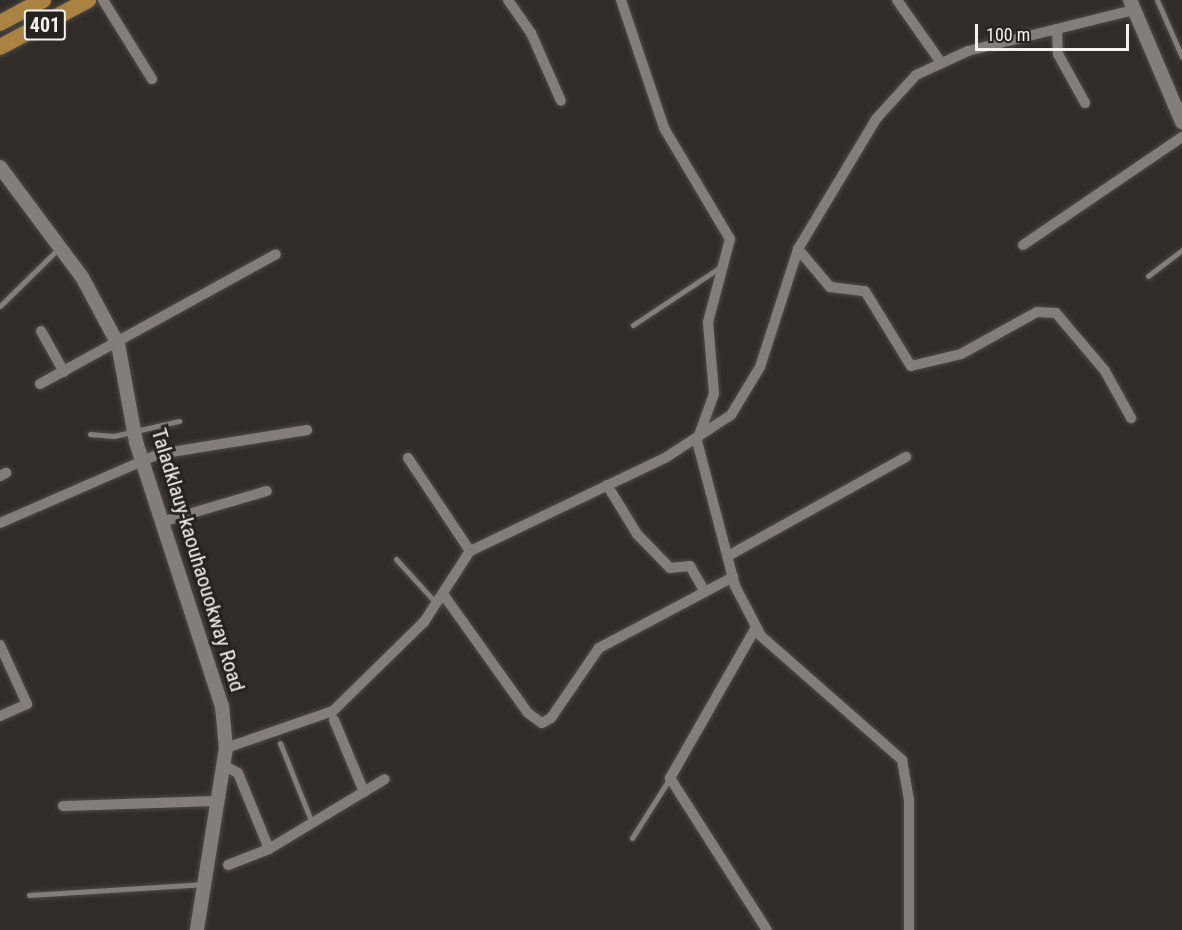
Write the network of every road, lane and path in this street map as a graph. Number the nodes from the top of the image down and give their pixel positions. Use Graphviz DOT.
graph roads {
  1 [pos="43,0"];
  2 [pos="88,0"];
  3 [pos="103,0"];
  4 [pos="508,0"];
  5 [pos="621,0"];
  6 [pos="897,0"];
  7 [pos="1157,0"];
  8 [pos="1132,5"];
  9 [pos="2,18"];
  10 [pos="1056,29"];
  11 [pos="0,47"];
  12 [pos="1182,57"];
  13 [pos="940,61"];
  14 [pos="152,78"];
  15 [pos="561,101"];
  16 [pos="1085,103"];
  17 [pos="1182,122"];
  18 [pos="1182,136"];
  19 [pos="0,167"];
  20 [pos="1023,245"];
  21 [pos="61,246"];
  22 [pos="798,249"];
  23 [pos="1182,250"];
  24 [pos="276,254"];
  25 [pos="725,264"];
  26 [pos="1149,276"];
  27 [pos="0,306"];
  28 [pos="633,325"];
  29 [pos="41,331"];
  30 [pos="118,344"];
  31 [pos="64,372"];
  32 [pos="40,384"];
  33 [pos="1131,418"];
  34 [pos="179,422"];
  35 [pos="307,429"];
  36 [pos="135,431"];
  37 [pos="90,434"];
  38 [pos="697,441"];
  39 [pos="906,457"];
  40 [pos="408,458"];
  41 [pos="142,459"];
  42 [pos="608,485"];
  43 [pos="267,491"];
  44 [pos="165,521"];
  45 [pos="0,523"];
  46 [pos="470,551"];
  47 [pos="728,556"];
  48 [pos="396,559"];
  49 [pos="733,577"];
  50 [pos="705,592"];
  51 [pos="443,594"];
  52 [pos="437,604"];
  53 [pos="755,629"];
  54 [pos="0,645"];
  55 [pos="0,716"];
  56 [pos="334,720"];
  57 [pos="280,742"];
  58 [pos="226,748"];
  59 [pos="223,765"];
  60 [pos="670,778"];
  61 [pos="386,779"];
  62 [pos="364,792"];
  63 [pos="217,801"];
  64 [pos="63,806"];
  65 [pos="312,825"];
  66 [pos="632,838"];
  67 [pos="269,849"];
  68 [pos="228,865"];
  69 [pos="202,884"];
  70 [pos="29,895"];
  71 [pos="197,930"];
  72 [pos="767,930"];
  73 [pos="909,930"];
  1 -- 9 [label="main road, 401"];
  2 -- 11 [label="main road, 401"];
  3 -- 14 [label="street"];
  4 -- 15 [label="street"];
  5 -- 25 [label="street"];
  6 -- 13 [label="street"];
  7 -- 12 [label="lane"];
  8 -- 10 [label="street"];
  8 -- 17 [label="street"];
  10 -- 13 [label="street"];
  10 -- 16 [label="street"];
  13 -- 22 [label="street"];
  18 -- 20 [label="street"];
  19 -- 21 [label="street, Taladklauy-kaouhaouokway Road"];
  21 -- 27 [label="lane"];
  21 -- 30 [label="street, Taladklauy-kaouhaouokway Road"];
  22 -- 33 [label="street"];
  22 -- 38 [label="street"];
  23 -- 26 [label="lane"];
  24 -- 30 [label="street"];
  25 -- 28 [label="lane"];
  25 -- 38 [label="street"];
  29 -- 31 [label="street"];
  30 -- 31 [label="street"];
  30 -- 36 [label="street, Taladklauy-kaouhaouokway Road"];
  31 -- 32 [label="street"];
  34 -- 36 [label="lane"];
  35 -- 41 [label="street"];
  36 -- 37 [label="lane"];
  36 -- 41 [label="street, Taladklauy-kaouhaouokway Road"];
  38 -- 42 [label="street"];
  38 -- 47 [label="street"];
  39 -- 47 [label="street"];
  40 -- 46 [label="street"];
  41 -- 44 [label="street, Taladklauy-kaouhaouokway Road"];
  41 -- 45 [label="street"];
  42 -- 46 [label="street"];
  42 -- 50 [label="street"];
  43 -- 44 [label="street"];
  44 -- 58 [label="street, Taladklauy-kaouhaouokway Road"];
  46 -- 51 [label="street"];
  47 -- 49 [label="street"];
  48 -- 52 [label="lane"];
  49 -- 50 [label="street"];
  49 -- 53 [label="street"];
  50 -- 51 [label="street"];
  51 -- 52 [label="street"];
  52 -- 58 [label="street"];
  53 -- 60 [label="street"];
  53 -- 73 [label="street"];
  54 -- 55 [label="street"];
  56 -- 62 [label="street"];
  57 -- 65 [label="lane"];
  58 -- 59 [label="street, Taladklauy-kaouhaouokway Road"];
  59 -- 63 [label="street, Taladklauy-kaouhaouokway Road"];
  59 -- 67 [label="street"];
  60 -- 66 [label="lane"];
  60 -- 72 [label="street"];
  61 -- 62 [label="street"];
  62 -- 65 [label="street"];
  63 -- 64 [label="street"];
  63 -- 69 [label="street, Taladklauy-kaouhaouokway Road"];
  65 -- 67 [label="street"];
  67 -- 68 [label="street"];
  69 -- 70 [label="lane"];
  69 -- 71 [label="street, Taladklauy-kaouhaouokway Road"];
}
